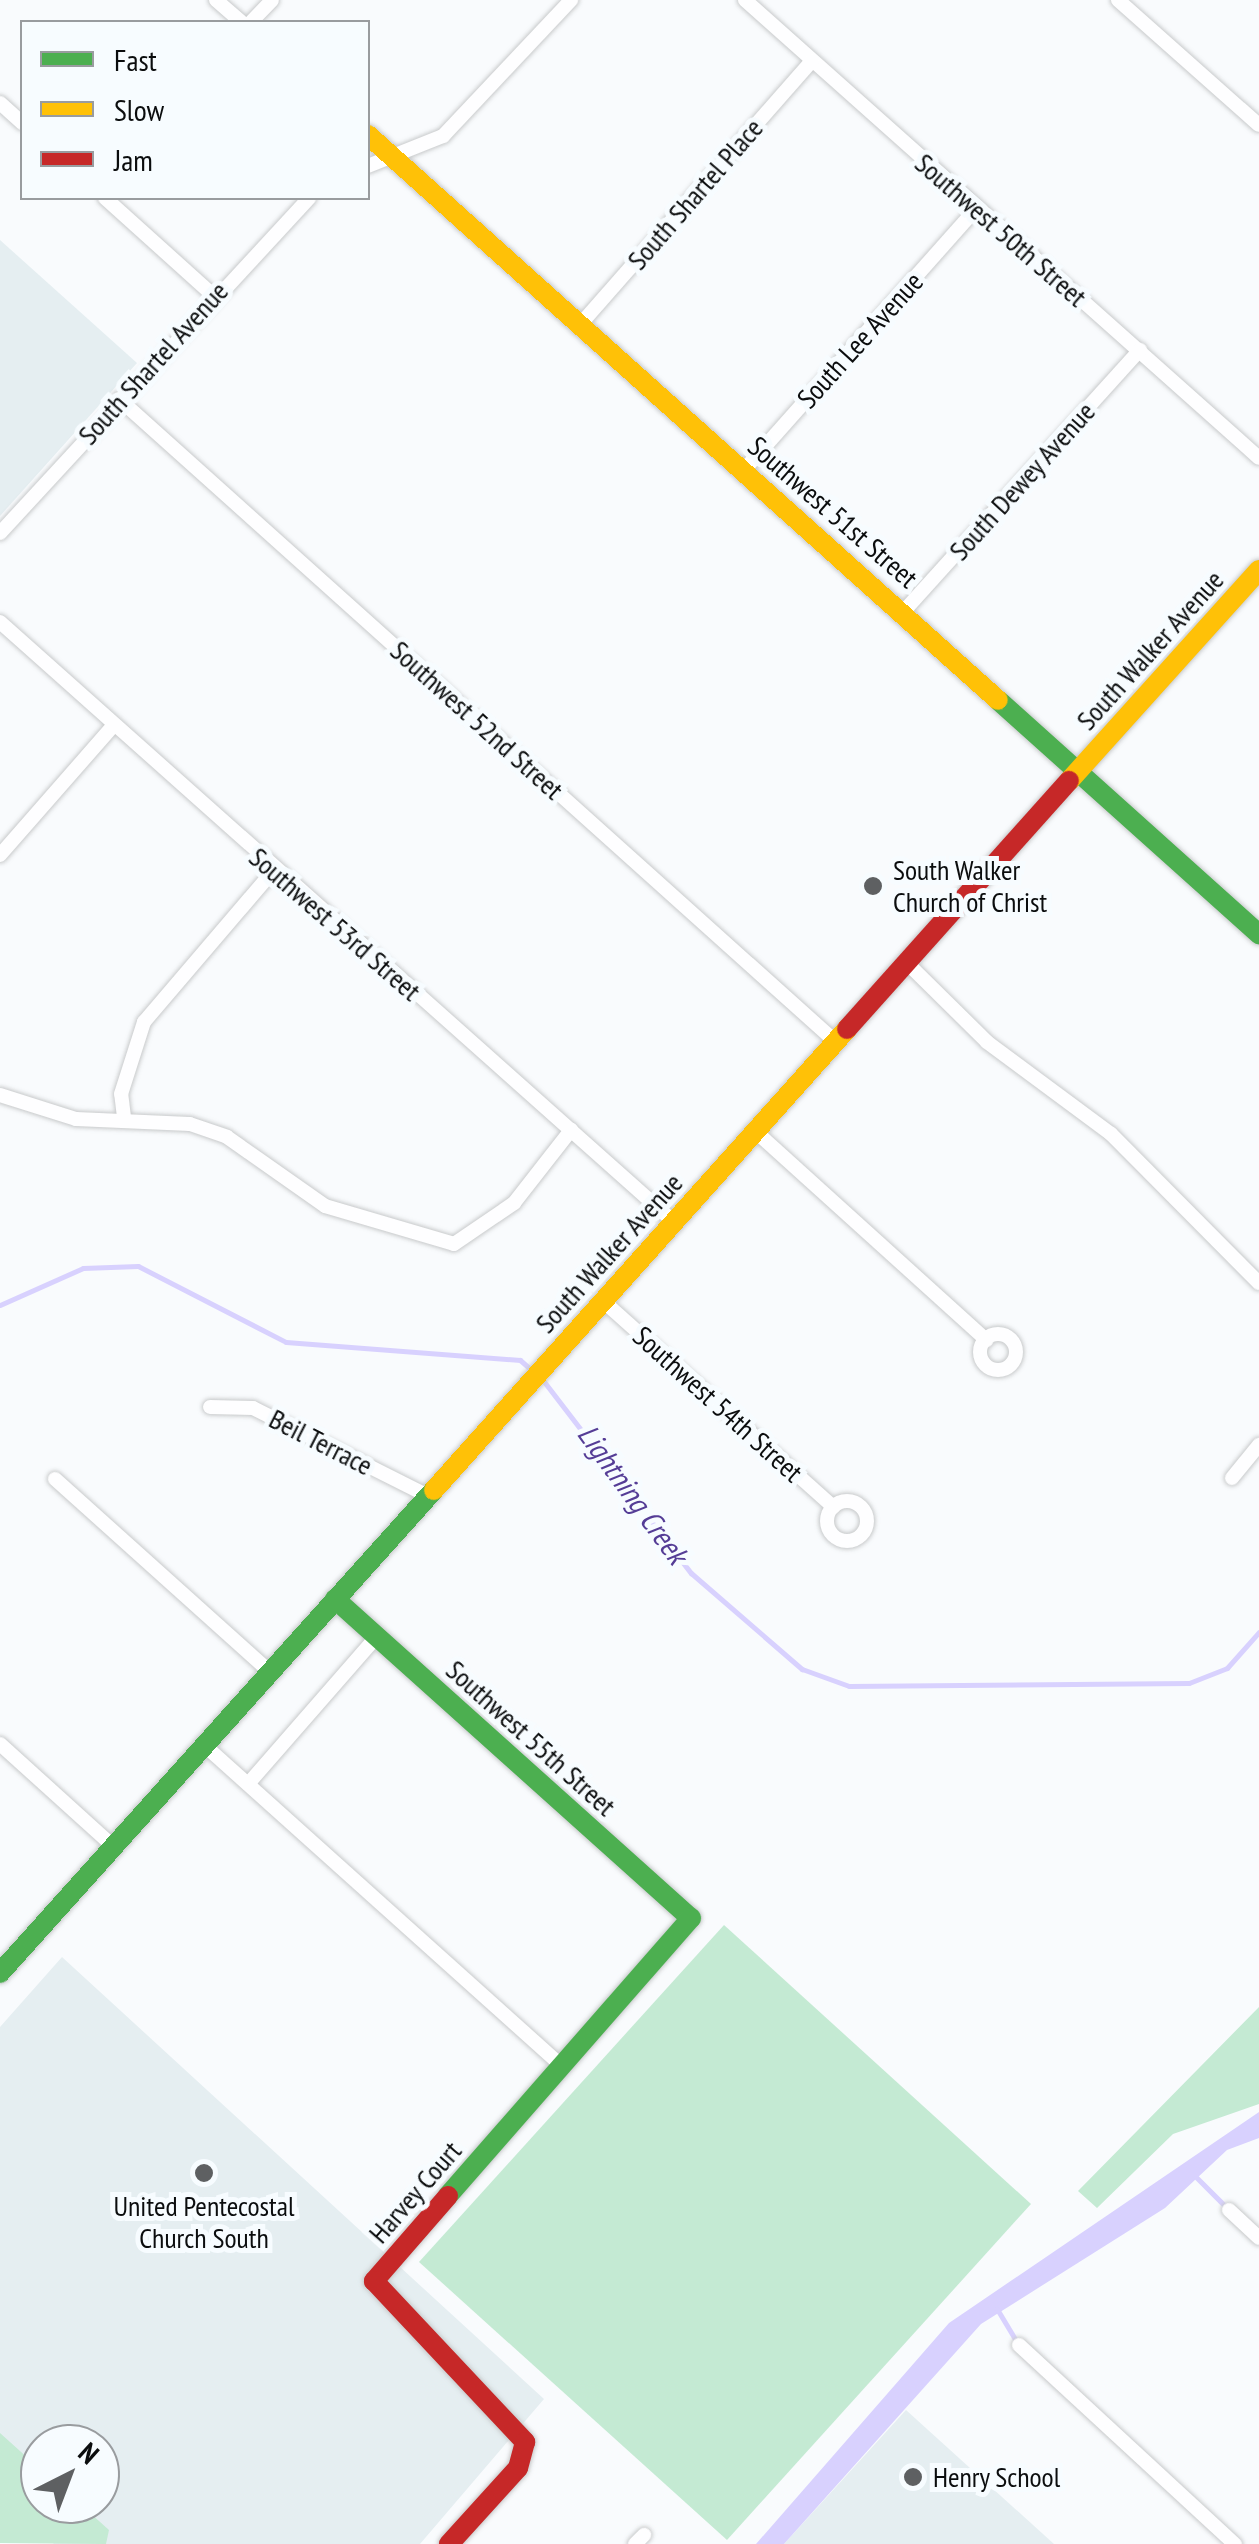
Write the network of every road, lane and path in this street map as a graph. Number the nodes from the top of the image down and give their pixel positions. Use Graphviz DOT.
graph roads {
  1 [pos="216,0"];
  2 [pos="272,0"];
  3 [pos="571,0"];
  4 [pos="745,0"];
  5 [pos="1118,0"];
  6 [pos="239,20"];
  7 [pos="253,20"];
  8 [pos="812,62"];
  9 [pos="0,103"];
  10 [pos="20,121"];
  11 [pos="1259,126"];
  12 [pos="370,137"];
  13 [pos="394,160"];
  14 [pos="370,166"];
  15 [pos="107,200"];
  16 [pos="308,200"];
  17 [pos="976,209"];
  18 [pos="214,296"];
  19 [pos="578,327"];
  20 [pos="1140,350"];
  21 [pos="119,399"];
  22 [pos="1259,458"];
  23 [pos="744,470"];
  24 [pos="0,533"];
  25 [pos="1259,570"];
  26 [pos="904,611"];
  27 [pos="0,622"];
  28 [pos="114,725"];
  29 [pos="1081,768"];
  30 [pos="0,854"];
  31 [pos="273,871"];
  32 [pos="1259,934"];
  33 [pos="907,962"];
  34 [pos="836,1042"];
  35 [pos="0,1095"];
  36 [pos="124,1117"];
  37 [pos="571,1130"];
  38 [pos="756,1131"];
  39 [pos="674,1222"];
  40 [pos="1259,1283"];
  41 [pos="603,1301"];
  42 [pos="986,1340"];
  43 [pos="210,1407"];
  44 [pos="1259,1445"];
  45 [pos="1232,1478"];
  46 [pos="55,1479"];
  47 [pos="428,1496"];
  48 [pos="833,1507"];
  49 [pos="335,1599"];
  50 [pos="377,1636"];
  51 [pos="270,1672"];
  52 [pos="0,1744"];
  53 [pos="204,1745"];
  54 [pos="248,1784"];
  55 [pos="113,1846"];
  56 [pos="691,1918"];
  57 [pos="0,1972"];
  58 [pos="562,2066"];
  59 [pos="1229,2210"];
  60 [pos="1259,2238"];
  61 [pos="1018,2345"];
  62 [pos="449,2544"];
  63 [pos="1236,2544"];
  1 -- 6 [label="street"];
  2 -- 7 [label="street"];
  3 -- 13 [label="street"];
  4 -- 8 [label="street, Southwest 50th Street"];
  5 -- 11 [label="street"];
  8 -- 17 [label="street, Southwest 50th Street"];
  8 -- 19 [label="street, South Shartel Place"];
  9 -- 10 [label="street"];
  12 -- 13 [label="street, Southwest 51st Street"];
  13 -- 14 [label="street"];
  13 -- 19 [label="street, Southwest 51st Street"];
  15 -- 18 [label="street"];
  16 -- 18 [label="street, South Shartel Avenue"];
  17 -- 20 [label="street, Southwest 50th Street"];
  17 -- 23 [label="street, South Lee Avenue"];
  18 -- 21 [label="street, South Shartel Avenue"];
  19 -- 23 [label="street, Southwest 51st Street"];
  20 -- 22 [label="street, Southwest 50th Street"];
  20 -- 26 [label="street, South Dewey Avenue"];
  21 -- 24 [label="street, South Shartel Avenue"];
  21 -- 34 [label="street, Southwest 52nd Street"];
  23 -- 26 [label="street, Southwest 51st Street"];
  25 -- 29 [label="street, South Walker Avenue"];
  26 -- 29 [label="street, Southwest 51st Street"];
  27 -- 28 [label="street, Southwest 53rd Street"];
  28 -- 30 [label="street"];
  28 -- 31 [label="street, Southwest 53rd Street"];
  29 -- 32 [label="street, Southwest 51st Street"];
  29 -- 33 [label="street, South Walker Avenue"];
  31 -- 36 [label="street"];
  31 -- 37 [label="street, Southwest 53rd Street"];
  33 -- 34 [label="street, South Walker Avenue"];
  33 -- 40 [label="street"];
  34 -- 38 [label="street, South Walker Avenue"];
  35 -- 36 [label="street"];
  36 -- 37 [label="street"];
  37 -- 39 [label="street, Southwest 53rd Street"];
  38 -- 39 [label="street, South Walker Avenue"];
  38 -- 42 [label="street"];
  39 -- 41 [label="street, South Walker Avenue"];
  41 -- 47 [label="street, South Walker Avenue"];
  41 -- 48 [label="street, Southwest 54th Street"];
  43 -- 47 [label="street, Beil Terrace"];
  44 -- 45 [label="street"];
  46 -- 51 [label="street"];
  47 -- 49 [label="street, South Walker Avenue"];
  49 -- 50 [label="street, Southwest 55th Street"];
  49 -- 51 [label="street, South Walker Avenue"];
  50 -- 54 [label="street"];
  50 -- 56 [label="street, Southwest 55th Street"];
  51 -- 53 [label="street, South Walker Avenue"];
  52 -- 55 [label="street"];
  53 -- 54 [label="street"];
  53 -- 55 [label="street, South Walker Avenue"];
  54 -- 58 [label="street"];
  55 -- 57 [label="street, South Walker Avenue"];
  56 -- 58 [label="street, Harvey Court"];
  58 -- 62 [label="street, Harvey Court"];
  59 -- 60 [label="street"];
  61 -- 63 [label="street"];
}
